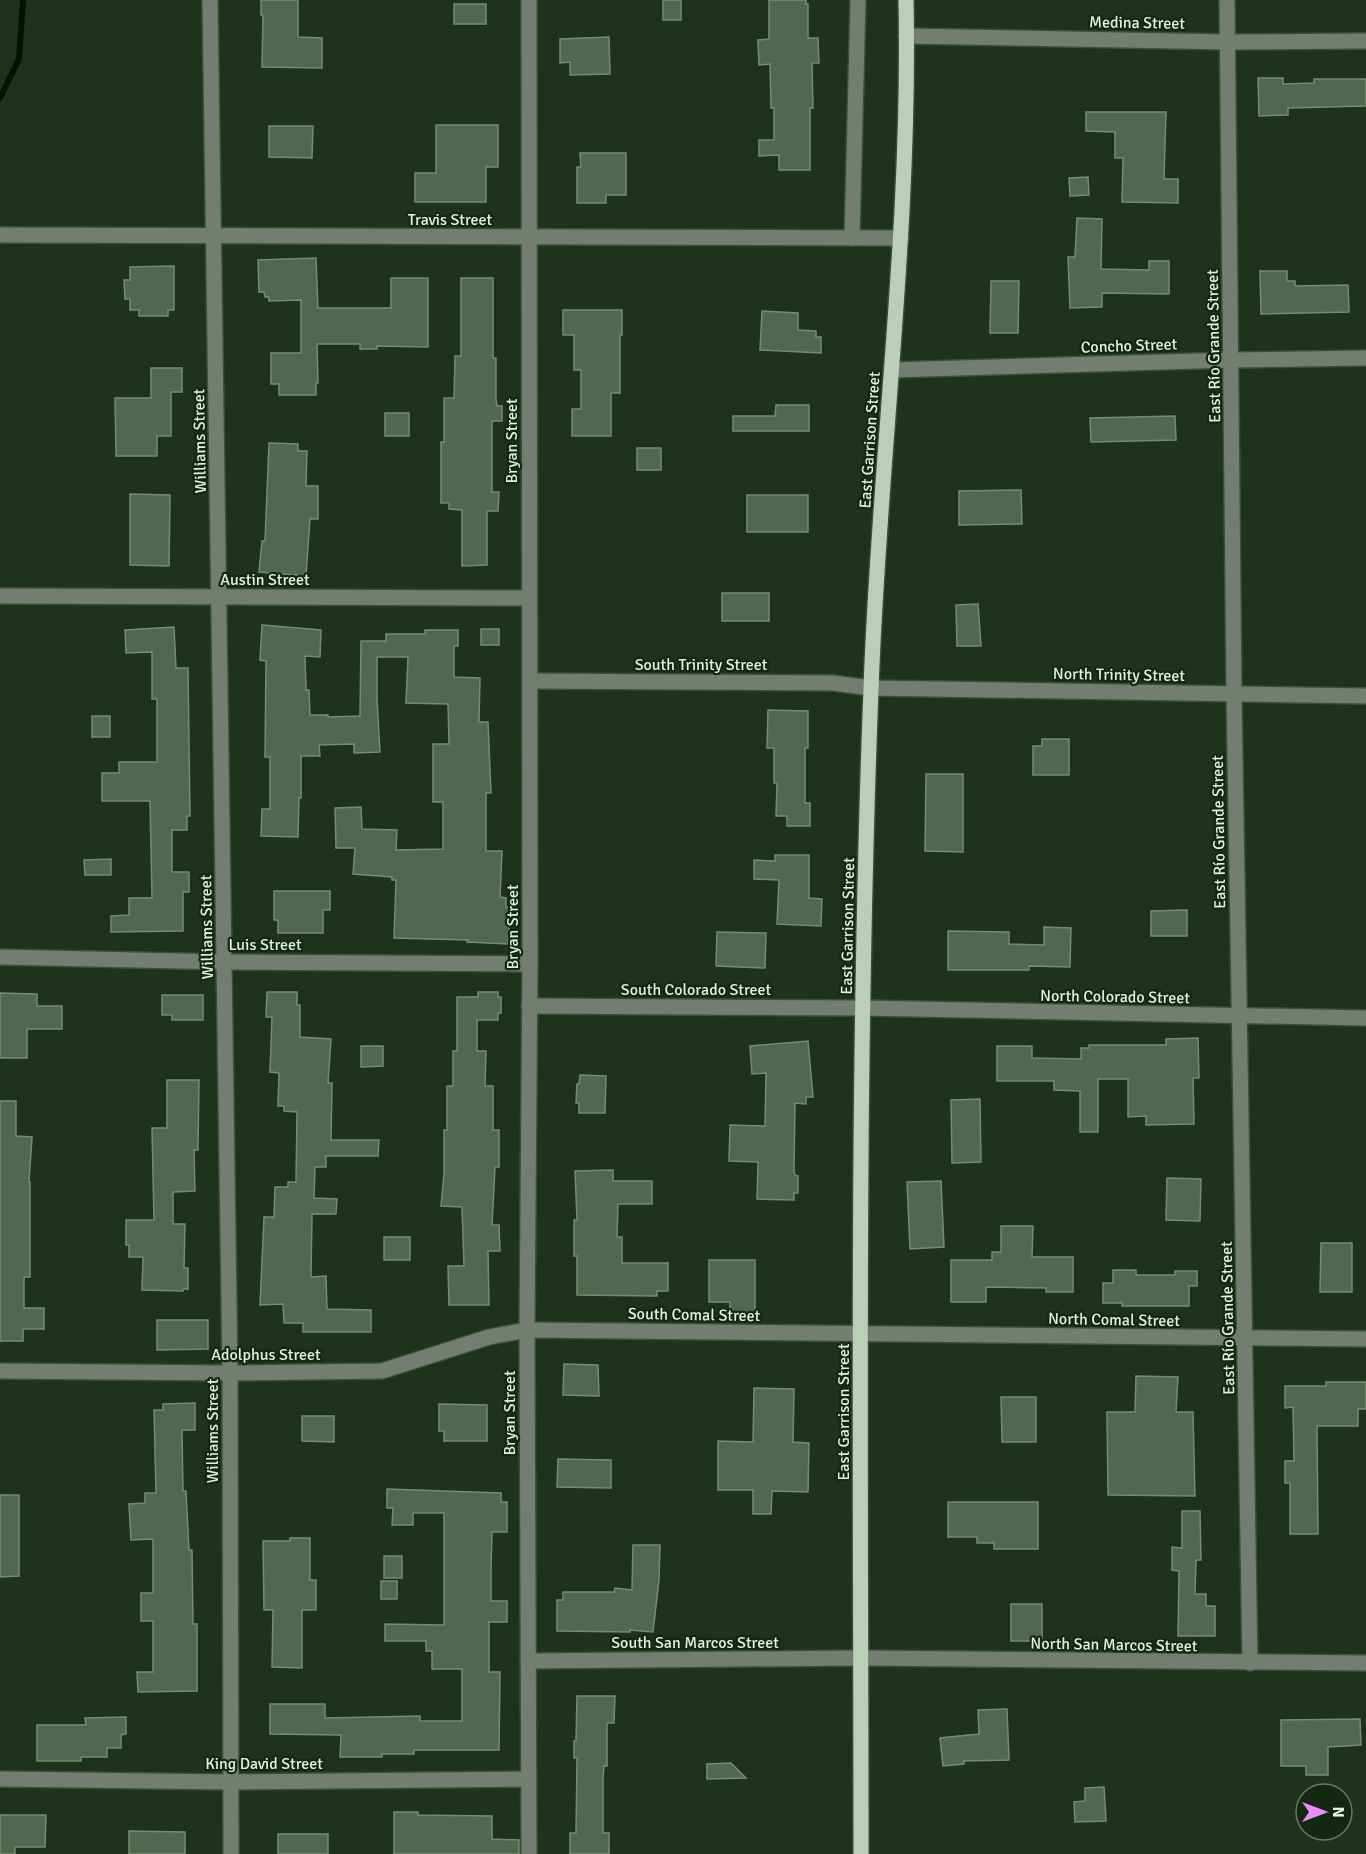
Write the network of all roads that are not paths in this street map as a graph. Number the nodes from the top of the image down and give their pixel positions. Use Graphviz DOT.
graph roads {
  1 [pos="210,0"];
  2 [pos="529,0"];
  3 [pos="858,0"];
  4 [pos="906,0"];
  5 [pos="1227,0"];
  6 [pos="906,36"];
  7 [pos="1366,41"];
  8 [pos="1228,42"];
  9 [pos="0,235"];
  10 [pos="213,236"];
  11 [pos="529,237"];
  12 [pos="852,238"];
  13 [pos="901,238"];
  14 [pos="1366,358"];
  15 [pos="1232,360"];
  16 [pos="892,370"];
  17 [pos="0,596"];
  18 [pos="220,596"];
  19 [pos="530,598"];
  20 [pos="530,681"];
  21 [pos="871,688"];
  22 [pos="1234,693"];
  23 [pos="1366,696"];
  24 [pos="0,957"];
  25 [pos="225,962"];
  26 [pos="530,964"];
  27 [pos="530,1006"];
  28 [pos="863,1008"];
  29 [pos="1239,1016"];
  30 [pos="1366,1018"];
  31 [pos="527,1330"];
  32 [pos="861,1334"];
  33 [pos="1246,1338"];
  34 [pos="1366,1339"];
  35 [pos="0,1371"];
  36 [pos="230,1373"];
  37 [pos="861,1659"];
  38 [pos="528,1661"];
  39 [pos="1250,1663"];
  40 [pos="1366,1663"];
  41 [pos="0,1779"];
  42 [pos="528,1779"];
  43 [pos="230,1782"];
  44 [pos="231,1854"];
  45 [pos="529,1854"];
  46 [pos="861,1854"];
  1 -- 10 [label="street, Williams Street"];
  2 -- 11 [label="street, Bryan Street"];
  3 -- 12 [label="street"];
  4 -- 6 [label="main road, East Garrison Street"];
  5 -- 8 [label="street, East Río Grande Street"];
  6 -- 8 [label="street, Medina Street"];
  6 -- 13 [label="main road, East Garrison Street"];
  7 -- 8 [label="street, Medina Street"];
  8 -- 15 [label="street, East Río Grande Street"];
  9 -- 10 [label="street, Travis Street"];
  10 -- 11 [label="street, Travis Street"];
  10 -- 18 [label="street, Williams Street"];
  11 -- 12 [label="street, Travis Street"];
  11 -- 19 [label="street, Bryan Street"];
  12 -- 13 [label="street, Travis Street"];
  13 -- 16 [label="main road, East Garrison Street"];
  14 -- 15 [label="street, Concho Street"];
  15 -- 16 [label="street, Concho Street"];
  15 -- 22 [label="street, East Río Grande Street"];
  16 -- 21 [label="main road, East Garrison Street"];
  17 -- 18 [label="street, Austin Street"];
  18 -- 19 [label="street, Austin Street"];
  18 -- 25 [label="street, Williams Street"];
  19 -- 20 [label="street, Bryan Street"];
  20 -- 21 [label="street, South Trinity Street"];
  20 -- 26 [label="street, Bryan Street"];
  21 -- 22 [label="street, North Trinity Street"];
  21 -- 28 [label="main road, East Garrison Street"];
  22 -- 23 [label="street, North Trinity Street"];
  22 -- 29 [label="street, East Río Grande Street"];
  24 -- 25 [label="street, Luis Street"];
  25 -- 26 [label="street, Luis Street"];
  25 -- 36 [label="street, Williams Street"];
  26 -- 27 [label="street, Bryan Street"];
  27 -- 28 [label="street, South Colorado Street"];
  27 -- 31 [label="street, Bryan Street"];
  28 -- 29 [label="street, North Colorado Street"];
  28 -- 32 [label="main road, East Garrison Street"];
  29 -- 30 [label="street, North Colorado Street"];
  29 -- 33 [label="street, East Río Grande Street"];
  31 -- 32 [label="street, South Comal Street"];
  31 -- 36 [label="street, Adolphus Street"];
  31 -- 38 [label="street, Bryan Street"];
  32 -- 33 [label="street, North Comal Street"];
  32 -- 37 [label="main road, East Garrison Street"];
  33 -- 34 [label="street, North Comal Street"];
  33 -- 39 [label="street, East Río Grande Street"];
  35 -- 36 [label="street, Adolphus Street"];
  36 -- 43 [label="street, Williams Street"];
  37 -- 38 [label="street, South San Marcos Street"];
  37 -- 39 [label="street, North San Marcos Street"];
  37 -- 46 [label="main road, East Garrison Street"];
  38 -- 42 [label="street, Bryan Street"];
  39 -- 40 [label="street, North San Marcos Street"];
  41 -- 43 [label="street, King David Street"];
  42 -- 43 [label="street, King David Street"];
  42 -- 45 [label="street, Bryan Street"];
  43 -- 44 [label="street, Williams Street"];
}
